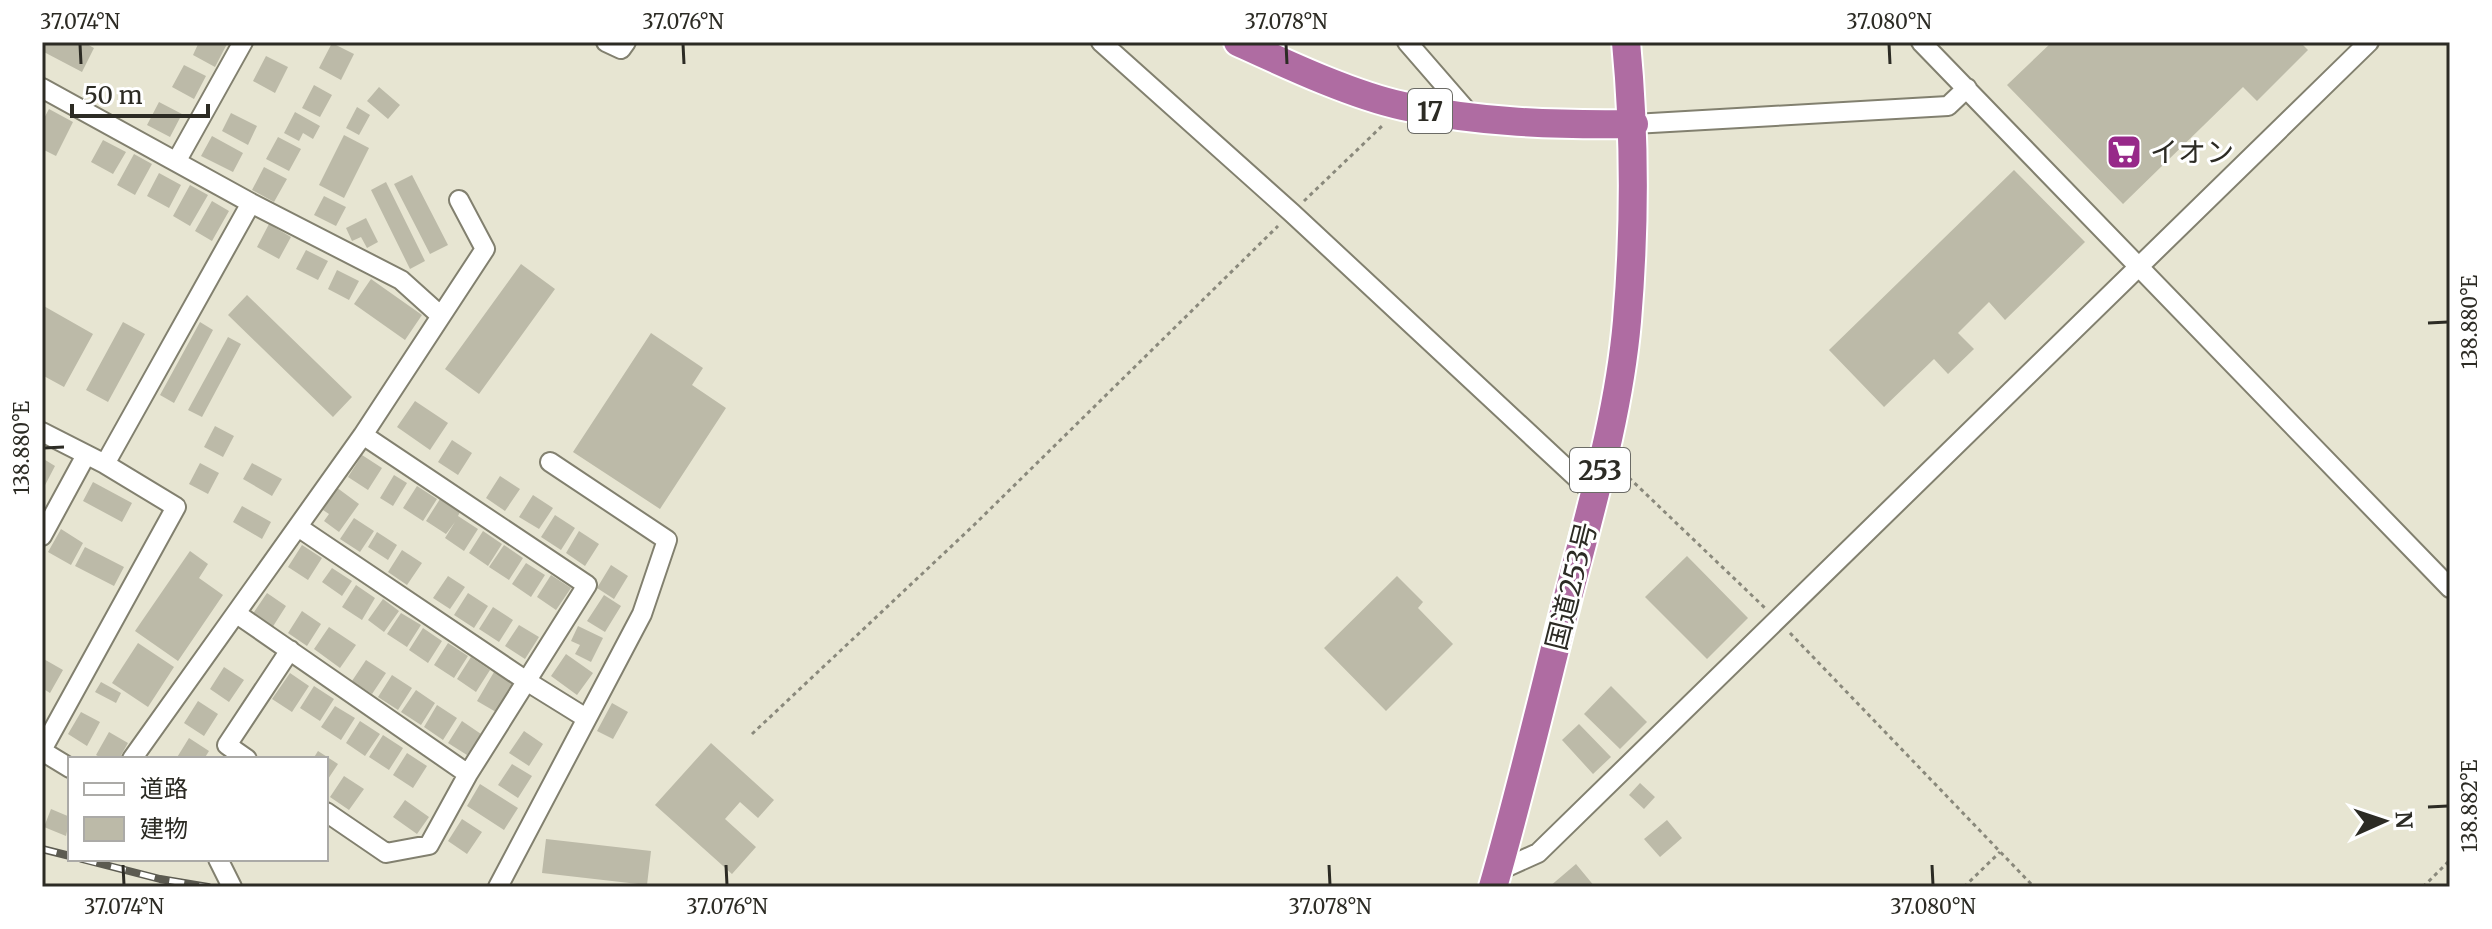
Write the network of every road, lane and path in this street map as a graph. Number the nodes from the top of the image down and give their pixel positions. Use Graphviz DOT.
graph roads {
  1 [pos="243,42"];
  2 [pos="606,42"];
  3 [pos="626,42"];
  4 [pos="1101,42"];
  5 [pos="1238,42"];
  6 [pos="1407,42"];
  7 [pos="1626,42"];
  8 [pos="1921,42"];
  9 [pos="2369,42"];
  10 [pos="42,88"];
  11 [pos="1967,88"];
  12 [pos="1402,106"];
  13 [pos="1473,118"];
  14 [pos="1634,124"];
  15 [pos="176,162"];
  16 [pos="459,200"];
  17 [pos="251,203"];
  18 [pos="1292,213"];
  19 [pos="2138,265"];
  20 [pos="441,316"];
  21 [pos="42,432"];
  22 [pos="363,435"];
  23 [pos="86,455"];
  24 [pos="550,462"];
  25 [pos="105,464"];
  26 [pos="1623,472"];
  27 [pos="1594,494"];
  28 [pos="298,527"];
  29 [pos="42,536"];
  30 [pos="2450,588"];
  31 [pos="237,614"];
  32 [pos="1778,620"];
  33 [pos="290,650"];
  34 [pos="528,682"];
  35 [pos="586,718"];
  36 [pos="752,734"];
  37 [pos="42,750"];
  38 [pos="133,757"];
  39 [pos="244,757"];
  40 [pos="68,767"];
  41 [pos="468,774"];
  42 [pos="328,813"];
  43 [pos="2000,852"];
  44 [pos="2450,860"];
  45 [pos="219,861"];
  46 [pos="1496,879"];
  47 [pos="232,887"];
  48 [pos="498,887"];
  49 [pos="1964,887"];
  50 [pos="2034,887"];
  51 [pos="2423,887"];
  1 -- 15 [label="street"];
  2 -- 3 [label="street"];
  4 -- 18 [label="street"];
  5 -- 12 [label="highway, 17"];
  6 -- 13 [label="street"];
  7 -- 14 [label="highway, 国道253号 / 253"];
  8 -- 11 [label="street"];
  9 -- 19 [label="street"];
  10 -- 15 [label="street"];
  11 -- 14 [label="street"];
  11 -- 19 [label="street"];
  12 -- 13 [label="highway, 17"];
  12 -- 18 [label="path"];
  13 -- 14 [label="highway, 17"];
  14 -- 27 [label="highway, 国道253号 / 253"];
  15 -- 17 [label="street"];
  16 -- 20 [label="street"];
  17 -- 20 [label="street"];
  17 -- 25 [label="street"];
  18 -- 27 [label="street"];
  18 -- 36 [label="path"];
  19 -- 30 [label="street"];
  19 -- 32 [label="street"];
  20 -- 22 [label="street"];
  21 -- 23 [label="street"];
  22 -- 28 [label="street"];
  22 -- 34 [label="street"];
  23 -- 25 [label="street"];
  23 -- 29 [label="street"];
  24 -- 35 [label="street"];
  25 -- 37 [label="street"];
  26 -- 32 [label="path"];
  27 -- 46 [label="highway, 国道253号 / 253"];
  28 -- 31 [label="street"];
  28 -- 34 [label="street"];
  31 -- 33 [label="street"];
  31 -- 38 [label="street"];
  32 -- 43 [label="path"];
  32 -- 46 [label="street"];
  33 -- 39 [label="street"];
  33 -- 41 [label="street"];
  34 -- 35 [label="street"];
  34 -- 41 [label="street"];
  35 -- 48 [label="street"];
  37 -- 40 [label="street"];
  41 -- 42 [label="street"];
  43 -- 49 [label="path"];
  43 -- 50 [label="path"];
  44 -- 51 [label="path"];
  45 -- 47 [label="street"];
}
